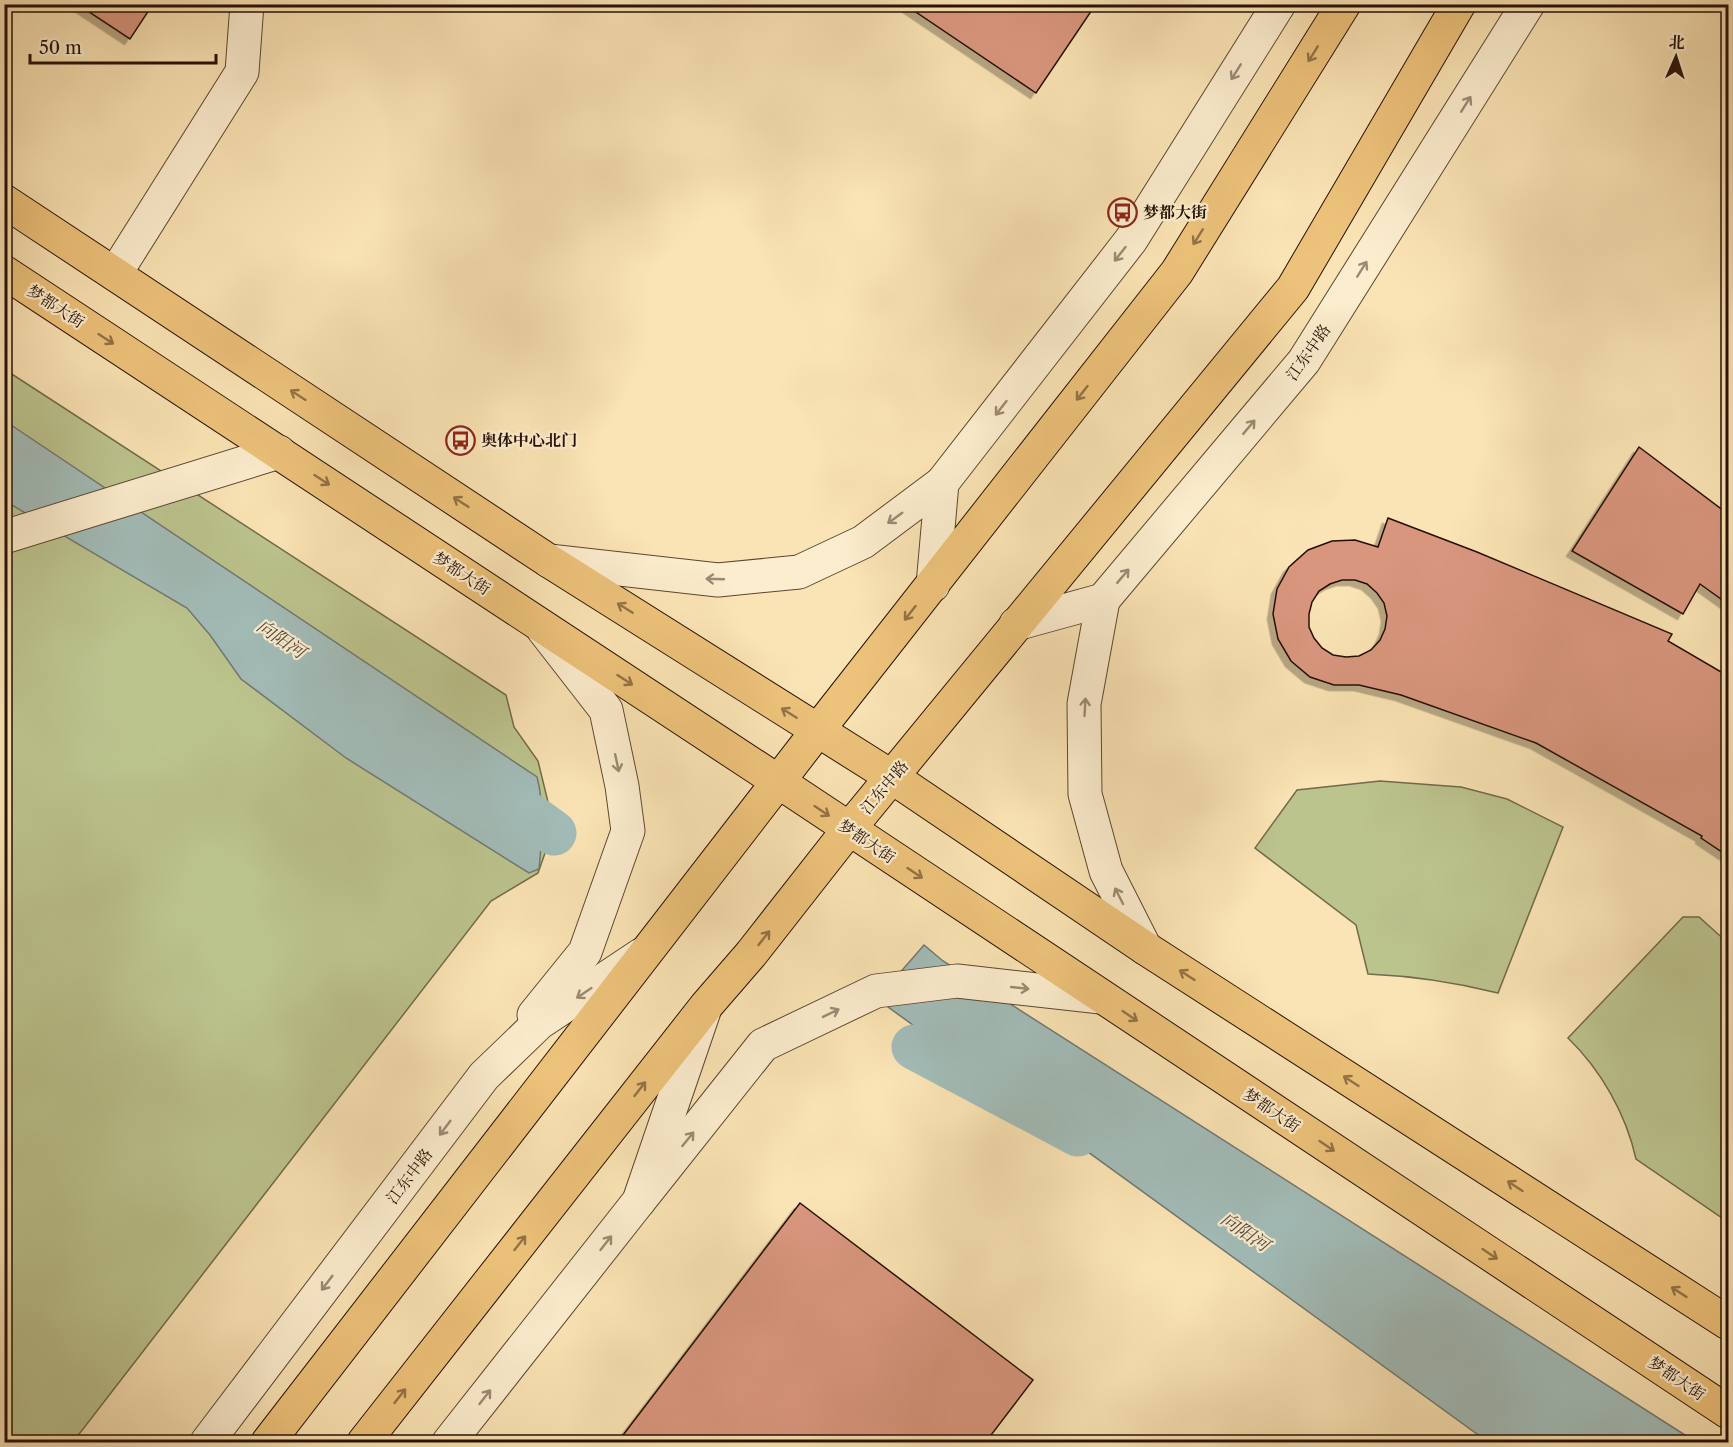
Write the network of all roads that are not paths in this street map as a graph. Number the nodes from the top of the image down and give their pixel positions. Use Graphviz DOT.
graph roads {
  1 [pos="247,4"];
  2 [pos="1278,4"];
  3 [pos="1344,4"];
  4 [pos="1459,4"];
  5 [pos="1528,4"];
  6 [pos="4,201"];
  7 [pos="4,272"];
  8 [pos="115,274"];
  9 [pos="279,452"];
  10 [pos="942,483"];
  11 [pos="10,535"];
  12 [pos="549,561"];
  13 [pos="933,585"];
  14 [pos="1103,600"];
  15 [pos="539,623"];
  16 [pos="1016,624"];
  17 [pos="818,730"];
  18 [pos="892,777"];
  19 [pos="779,782"];
  20 [pos="849,829"];
  21 [pos="1145,948"];
  22 [pos="650,949"];
  23 [pos="1101,997"];
  24 [pos="706,1006"];
  25 [pos="484,1076"];
  26 [pos="639,1201"];
  27 [pos="1728,1323"];
  28 [pos="1728,1412"];
  29 [pos="207,1443"];
  30 [pos="268,1443"];
  31 [pos="364,1443"];
  32 [pos="449,1443"];
  1 -- 8 [label="street"];
  2 -- 10 [label="street, one-way"];
  3 -- 13 [label="main road, 江东中路, one-way"];
  4 -- 16 [label="main road, 江东中路"];
  14 -- 5 [label="street, 江东中路, one-way"];
  6 -- 8 [label="main road"];
  7 -- 9 [label="main road, 梦都大街, one-way"];
  12 -- 8 [label="main road, one-way"];
  9 -- 11 [label="street"];
  9 -- 15 [label="main road, 梦都大街, one-way"];
  10 -- 12 [label="street, one-way"];
  10 -- 13 [label="street"];
  17 -- 12 [label="main road, one-way"];
  13 -- 17 [label="main road, 江东中路, one-way"];
  14 -- 16 [label="street"];
  21 -- 14 [label="street, one-way"];
  15 -- 19 [label="main road, 梦都大街, one-way"];
  15 -- 25 [label="street, one-way"];
  16 -- 18 [label="main road, 江东中路"];
  17 -- 18 [label="main road"];
  17 -- 19 [label="main road, 江东中路"];
  18 -- 20 [label="main road, 江东中路"];
  18 -- 21 [label="main road"];
  19 -- 20 [label="main road, 梦都大街, one-way"];
  19 -- 22 [label="main road, 江东中路"];
  20 -- 23 [label="main road, 梦都大街, one-way"];
  24 -- 20 [label="main road, 江东中路, one-way"];
  27 -- 21 [label="main road, one-way"];
  22 -- 25 [label="street, 江东中路, one-way"];
  22 -- 30 [label="main road, 江东中路"];
  26 -- 23 [label="street, one-way"];
  23 -- 28 [label="main road, 梦都大街, one-way"];
  24 -- 26 [label="street, 江东中路"];
  31 -- 24 [label="main road, 江东中路, one-way"];
  25 -- 29 [label="street, 江东中路, one-way"];
  32 -- 26 [label="street, 江东中路, one-way"];
}
